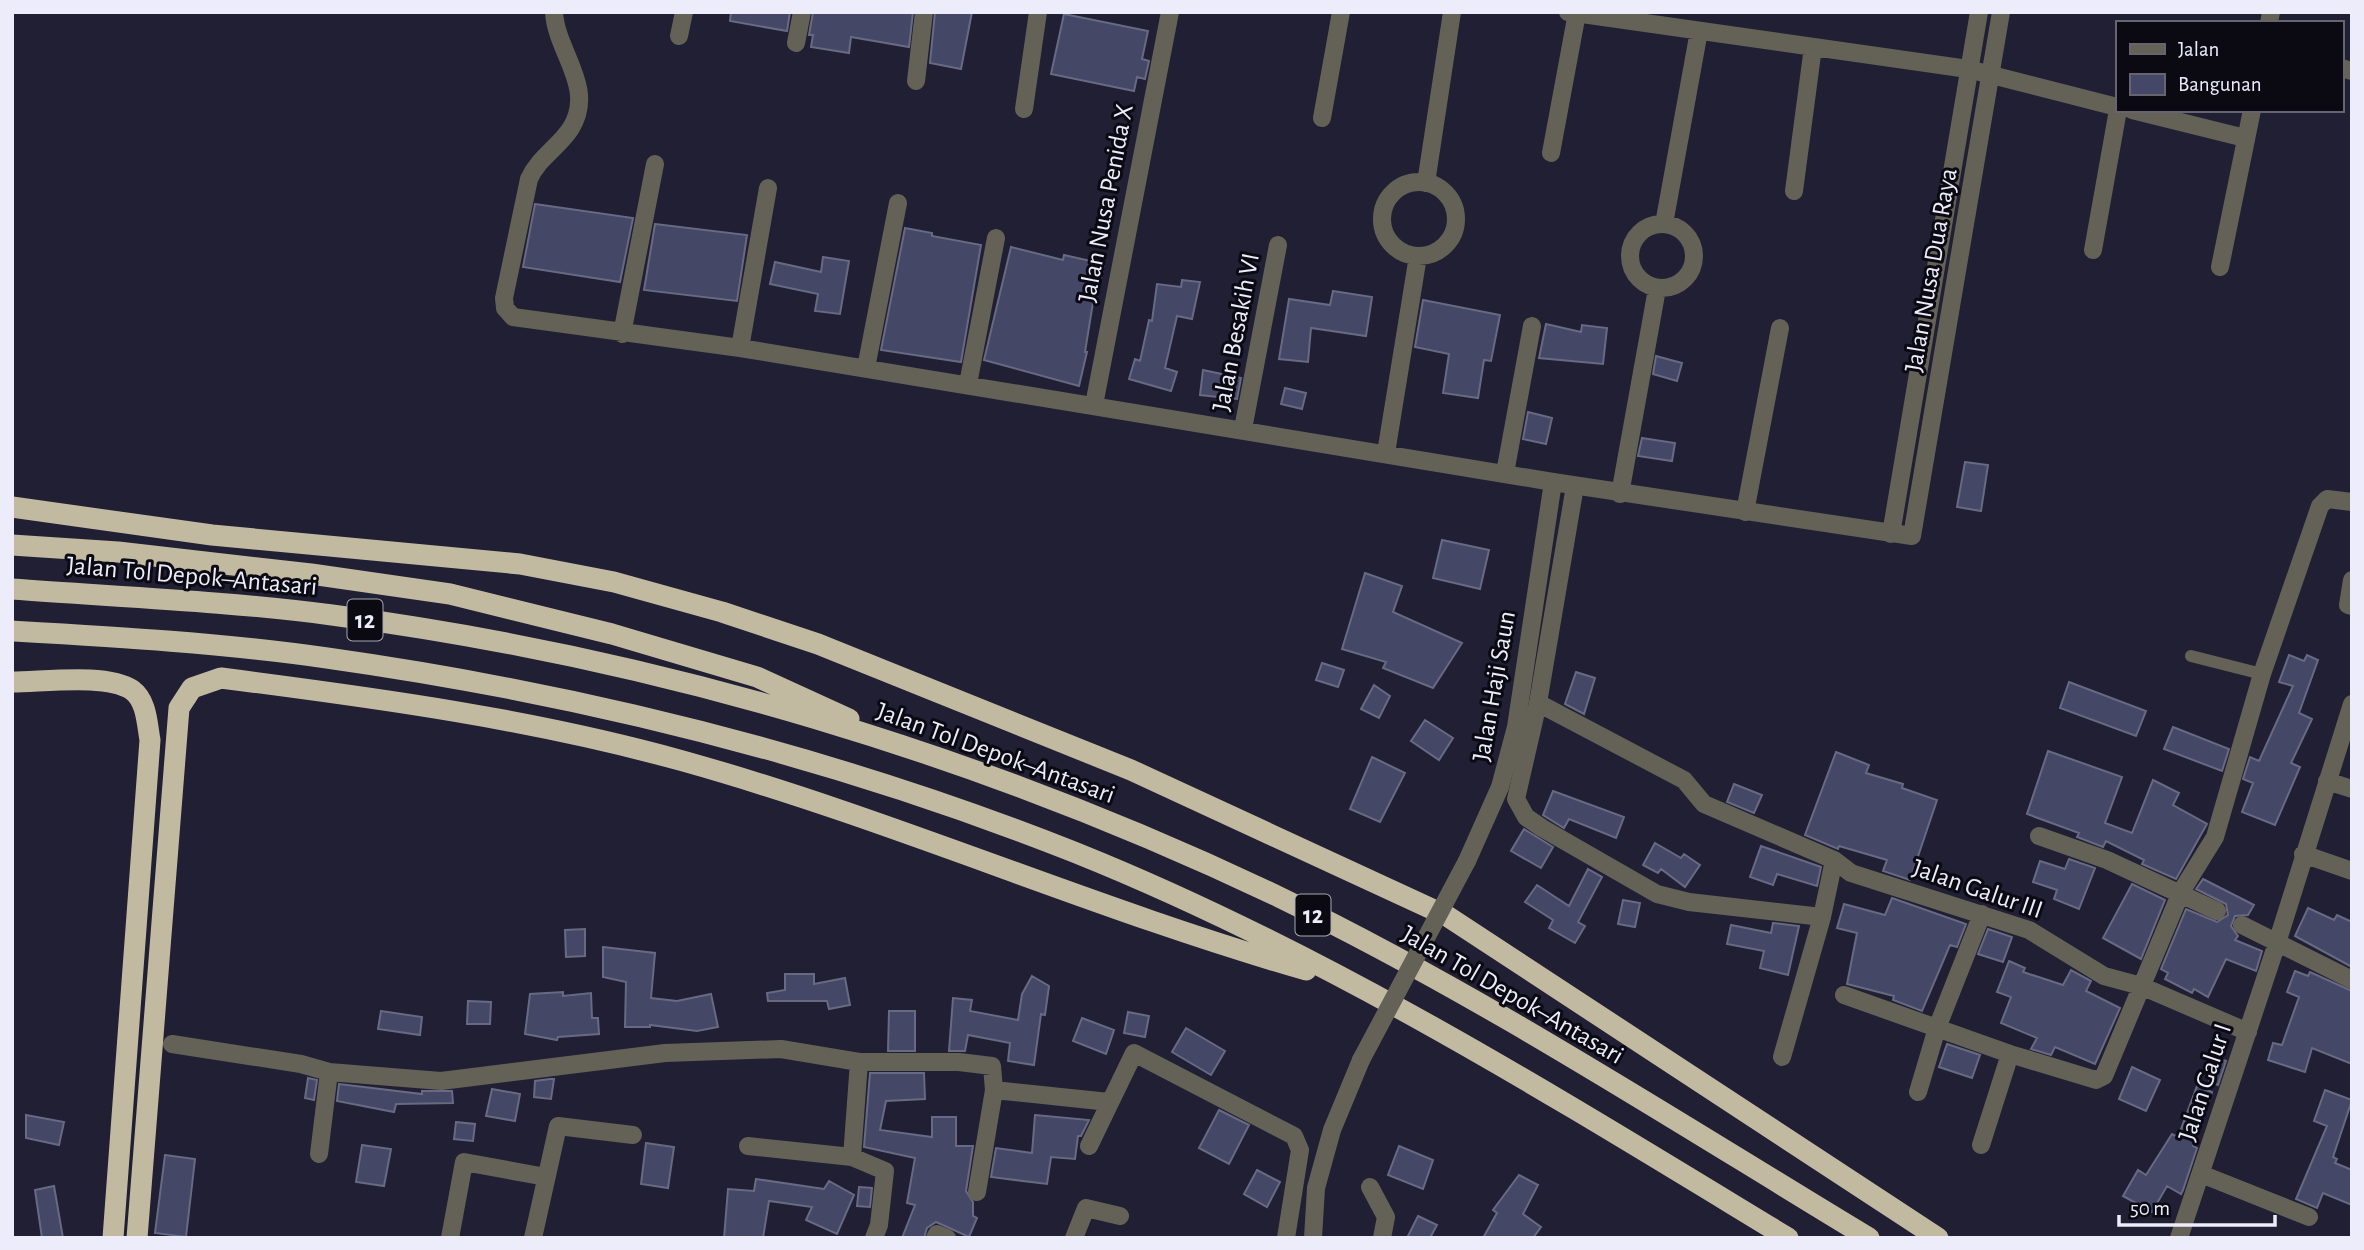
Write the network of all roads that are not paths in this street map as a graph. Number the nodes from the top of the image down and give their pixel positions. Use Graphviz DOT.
graph roads {
  1 [pos="554,12"];
  2 [pos="684,12"];
  3 [pos="802,12"];
  4 [pos="924,12"];
  5 [pos="1038,12"];
  6 [pos="1170,12"];
  7 [pos="1341,12"];
  8 [pos="1452,12"];
  9 [pos="1979,12"];
  10 [pos="2001,12"];
  11 [pos="1572,13"];
  12 [pos="1699,31"];
  13 [pos="679,36"];
  14 [pos="796,43"];
  15 [pos="1813,47"];
  16 [pos="1968,69"];
  17 [pos="1990,73"];
  18 [pos="916,81"];
  19 [pos="2116,107"];
  20 [pos="1024,109"];
  21 [pos="2117,112"];
  22 [pos="2140,112"];
  23 [pos="2252,112"];
  24 [pos="1322,118"];
  25 [pos="2245,138"];
  26 [pos="1551,153"];
  27 [pos="655,164"];
  28 [pos="1426,183"];
  29 [pos="768,188"];
  30 [pos="1794,191"];
  31 [pos="898,203"];
  32 [pos="1664,223"];
  33 [pos="996,238"];
  34 [pos="1278,245"];
  35 [pos="2093,250"];
  36 [pos="1418,257"];
  37 [pos="2220,267"];
  38 [pos="1657,289"];
  39 [pos="1532,326"];
  40 [pos="1780,328"];
  41 [pos="622,334"];
  42 [pos="740,348"];
  43 [pos="866,368"];
  44 [pos="968,384"];
  45 [pos="1094,405"];
  46 [pos="1243,429"];
  47 [pos="1386,453"];
  48 [pos="1505,473"];
  49 [pos="1553,482"];
  50 [pos="1574,486"];
  51 [pos="1620,494"];
  52 [pos="2352,502"];
  53 [pos="12,508"];
  54 [pos="1745,512"];
  55 [pos="1891,534"];
  56 [pos="12,545"];
  57 [pos="2352,580"];
  58 [pos="12,590"];
  59 [pos="2352,606"];
  60 [pos="12,631"];
  61 [pos="2191,656"];
  62 [pos="2262,674"];
  63 [pos="12,682"];
  64 [pos="1538,704"];
  65 [pos="2352,704"];
  66 [pos="914,749"];
  67 [pos="2327,781"];
  68 [pos="2352,789"];
  69 [pos="2039,836"];
  70 [pos="2303,854"];
  71 [pos="1834,860"];
  72 [pos="2352,871"];
  73 [pos="2181,892"];
  74 [pos="2217,911"];
  75 [pos="1982,914"];
  76 [pos="1822,917"];
  77 [pos="2242,925"];
  78 [pos="2277,943"];
  79 [pos="2352,981"];
  80 [pos="1357,984"];
  81 [pos="2141,986"];
  82 [pos="1844,995"];
  83 [pos="1937,1028"];
  84 [pos="2248,1032"];
  85 [pos="172,1044"];
  86 [pos="2010,1054"];
  87 [pos="1782,1057"];
  88 [pos="859,1062"];
  89 [pos="330,1072"];
  90 [pos="994,1090"];
  91 [pos="1917,1092"];
  92 [pos="1109,1102"];
  93 [pos="633,1135"];
  94 [pos="1981,1144"];
  95 [pos="748,1146"];
  96 [pos="1089,1146"];
  97 [pos="319,1154"];
  98 [pos="852,1157"];
  99 [pos="2201,1174"];
  100 [pos="546,1177"];
  101 [pos="1370,1187"];
  102 [pos="977,1192"];
  103 [pos="1119,1216"];
  104 [pos="2309,1217"];
  105 [pos="113,1238"];
  106 [pos="137,1238"];
  107 [pos="450,1238"];
  108 [pos="533,1238"];
  109 [pos="874,1238"];
  110 [pos="935,1238"];
  111 [pos="947,1238"];
  112 [pos="1074,1238"];
  113 [pos="1286,1238"];
  114 [pos="1313,1238"];
  115 [pos="1382,1238"];
  116 [pos="1788,1238"];
  117 [pos="1869,1238"];
  118 [pos="1938,1238"];
  119 [pos="2179,1238"];
  1 -- 41 [label="street"];
  2 -- 13 [label="street"];
  3 -- 14 [label="street"];
  4 -- 18 [label="street"];
  5 -- 20 [label="street"];
  6 -- 45 [label="street, Jalan Nusa Penida X"];
  7 -- 24 [label="street"];
  8 -- 28 [label="street"];
  9 -- 16 [label="street, Jalan Nusa Dua Raya"];
  10 -- 17 [label="street, Jalan Nusa Dua Raya"];
  11 -- 12 [label="street"];
  11 -- 26 [label="street"];
  12 -- 15 [label="street"];
  12 -- 32 [label="street"];
  15 -- 16 [label="street"];
  15 -- 30 [label="street"];
  16 -- 17 [label="street"];
  16 -- 55 [label="street, Jalan Nusa Dua Raya"];
  17 -- 19 [label="street"];
  17 -- 55 [label="street, Jalan Nusa Dua Raya"];
  21 -- 35 [label="street"];
  22 -- 25 [label="street"];
  23 -- 25 [label="street"];
  25 -- 37 [label="street"];
  27 -- 41 [label="street"];
  28 -- 36 [label="street"];
  28 -- 36 [label="street"];
  29 -- 42 [label="street"];
  31 -- 43 [label="street"];
  32 -- 38 [label="street"];
  32 -- 38 [label="street"];
  33 -- 44 [label="street"];
  34 -- 46 [label="street, Jalan Besakih VI"];
  36 -- 47 [label="street"];
  38 -- 51 [label="street"];
  39 -- 48 [label="street"];
  40 -- 54 [label="street"];
  41 -- 42 [label="street"];
  42 -- 43 [label="street"];
  43 -- 44 [label="street"];
  44 -- 45 [label="street"];
  45 -- 46 [label="street"];
  46 -- 47 [label="street"];
  47 -- 48 [label="street"];
  48 -- 49 [label="street"];
  49 -- 50 [label="street"];
  49 -- 114 [label="street, Jalan Haji Saun, bridge"];
  50 -- 51 [label="street"];
  50 -- 64 [label="street"];
  51 -- 54 [label="street"];
  52 -- 62 [label="street"];
  53 -- 118 [label="highway"];
  54 -- 55 [label="street"];
  56 -- 66 [label="highway"];
  57 -- 59 [label="street"];
  58 -- 66 [label="highway, Jalan Tol Depok–Antasari / 12"];
  60 -- 80 [label="highway, 12"];
  61 -- 62 [label="lane"];
  62 -- 73 [label="street"];
  63 -- 105 [label="highway"];
  64 -- 71 [label="street, Jalan Galur III"];
  64 -- 76 [label="street"];
  65 -- 67 [label="street, Jalan Galur I"];
  66 -- 117 [label="highway, Jalan Tol Depok–Antasari / 12"];
  67 -- 68 [label="street"];
  67 -- 70 [label="street, Jalan Galur I"];
  69 -- 73 [label="street"];
  70 -- 72 [label="street"];
  70 -- 78 [label="street, Jalan Galur I"];
  71 -- 75 [label="street, Jalan Galur III"];
  71 -- 76 [label="street"];
  73 -- 74 [label="street"];
  73 -- 81 [label="street"];
  75 -- 81 [label="street, Jalan Galur III"];
  75 -- 83 [label="street"];
  76 -- 87 [label="street"];
  77 -- 78 [label="street"];
  78 -- 79 [label="street"];
  78 -- 84 [label="street, Jalan Galur I"];
  80 -- 106 [label="highway"];
  80 -- 116 [label="highway, 12"];
  81 -- 84 [label="street, Jalan Galur III"];
  81 -- 86 [label="street"];
  82 -- 83 [label="street"];
  83 -- 86 [label="street"];
  83 -- 91 [label="street"];
  84 -- 99 [label="street, Jalan Galur I"];
  85 -- 89 [label="street"];
  86 -- 94 [label="street"];
  88 -- 89 [label="street"];
  88 -- 90 [label="street"];
  88 -- 98 [label="street"];
  89 -- 97 [label="street"];
  90 -- 92 [label="street"];
  90 -- 102 [label="street"];
  92 -- 96 [label="street"];
  92 -- 113 [label="street"];
  93 -- 100 [label="street"];
  95 -- 98 [label="street"];
  98 -- 109 [label="street"];
  99 -- 104 [label="street"];
  99 -- 119 [label="street, Jalan Galur I"];
  100 -- 107 [label="street"];
  100 -- 108 [label="street"];
  101 -- 115 [label="street"];
  103 -- 112 [label="street"];
  110 -- 111 [label="street"];
}
